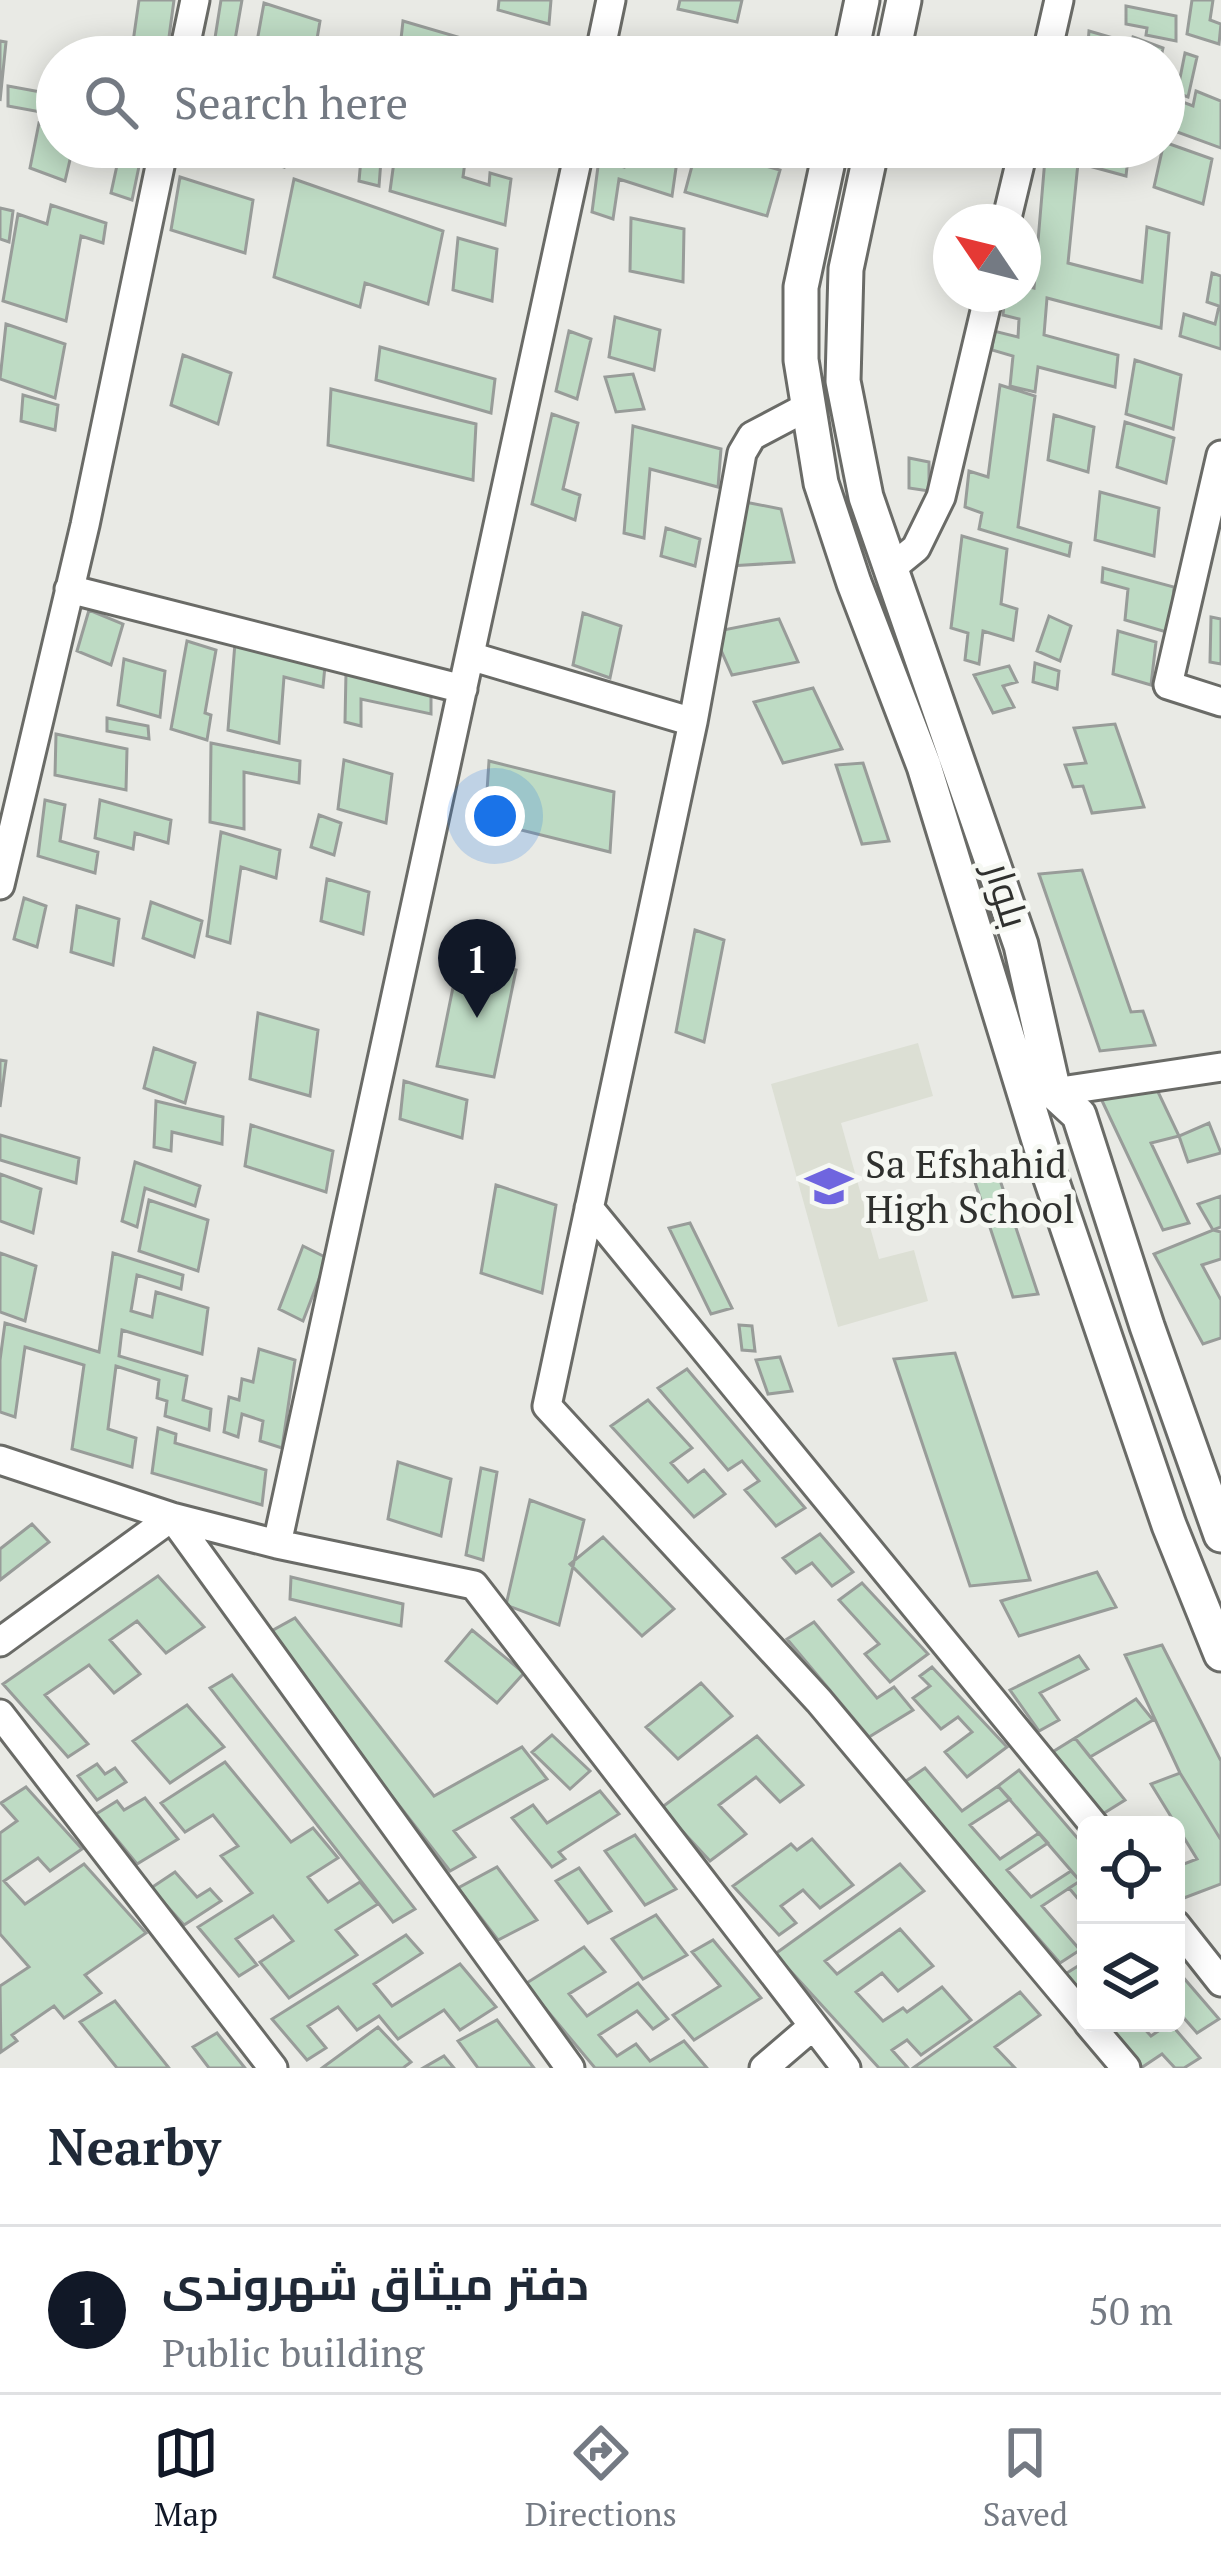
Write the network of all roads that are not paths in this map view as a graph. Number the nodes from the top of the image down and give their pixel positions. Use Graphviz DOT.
graph roads {
  1 [pos="195,0"];
  2 [pos="611,0"];
  3 [pos="862,0"];
  4 [pos="904,0"];
  5 [pos="1059,0"];
  6 [pos="187,36"];
  7 [pos="603,36"];
  8 [pos="854,36"];
  9 [pos="896,36"];
  10 [pos="1051,36"];
  11 [pos="159,168"];
  12 [pos="575,168"];
  13 [pos="826,168"];
  14 [pos="868,168"];
  15 [pos="1019,168"];
  16 [pos="1010,204"];
  17 [pos="985,312"];
  18 [pos="807,407"];
  19 [pos="1221,455"];
  20 [pos="889,570"];
  21 [pos="69,589"];
  22 [pos="470,656"];
  23 [pos="463,689"];
  24 [pos="1221,702"];
  25 [pos="693,722"];
  26 [pos="939,760"];
  27 [pos="0,885"];
  28 [pos="1221,1067"];
  29 [pos="1054,1092"];
  30 [pos="589,1208"];
  31 [pos="0,1460"];
  32 [pos="172,1516"];
  33 [pos="1221,1534"];
  34 [pos="277,1544"];
  35 [pos="0,1642"];
  36 [pos="1221,1654"];
  37 [pos="0,1714"];
  38 [pos="1087,1816"];
  39 [pos="1185,1936"];
  40 [pos="1221,1982"];
  41 [pos="1077,2010"];
  42 [pos="813,2026"];
  43 [pos="1095,2032"];
  44 [pos="273,2068"];
  45 [pos="571,2068"];
  46 [pos="764,2068"];
  47 [pos="846,2068"];
  48 [pos="1126,2068"];
  1 -- 6 [label="street"];
  2 -- 7 [label="street"];
  3 -- 8 [label="main road"];
  4 -- 9 [label="main road"];
  5 -- 10 [label="street"];
  11 -- 21 [label="street"];
  12 -- 22 [label="street"];
  13 -- 18 [label="main road, بلوار"];
  14 -- 20 [label="main road, بلوار"];
  15 -- 16 [label="street"];
  17 -- 20 [label="street"];
  18 -- 25 [label="street"];
  18 -- 26 [label="main road, بلوار"];
  19 -- 24 [label="street"];
  20 -- 26 [label="main road, بلوار"];
  21 -- 23 [label="street"];
  21 -- 27 [label="street"];
  22 -- 23 [label="street"];
  22 -- 25 [label="street"];
  23 -- 34 [label="street"];
  25 -- 30 [label="street"];
  26 -- 29 [label="main road, بلوار"];
  26 -- 36 [label="main road, بلوار"];
  28 -- 29 [label="street"];
  29 -- 33 [label="main road, بلوار"];
  30 -- 38 [label="street"];
  30 -- 41 [label="street"];
  31 -- 32 [label="street"];
  32 -- 34 [label="street"];
  32 -- 35 [label="street"];
  32 -- 45 [label="street"];
  34 -- 42 [label="street"];
  37 -- 44 [label="street"];
  39 -- 40 [label="street"];
  42 -- 46 [label="street"];
  42 -- 47 [label="street"];
  43 -- 48 [label="street"];
}
